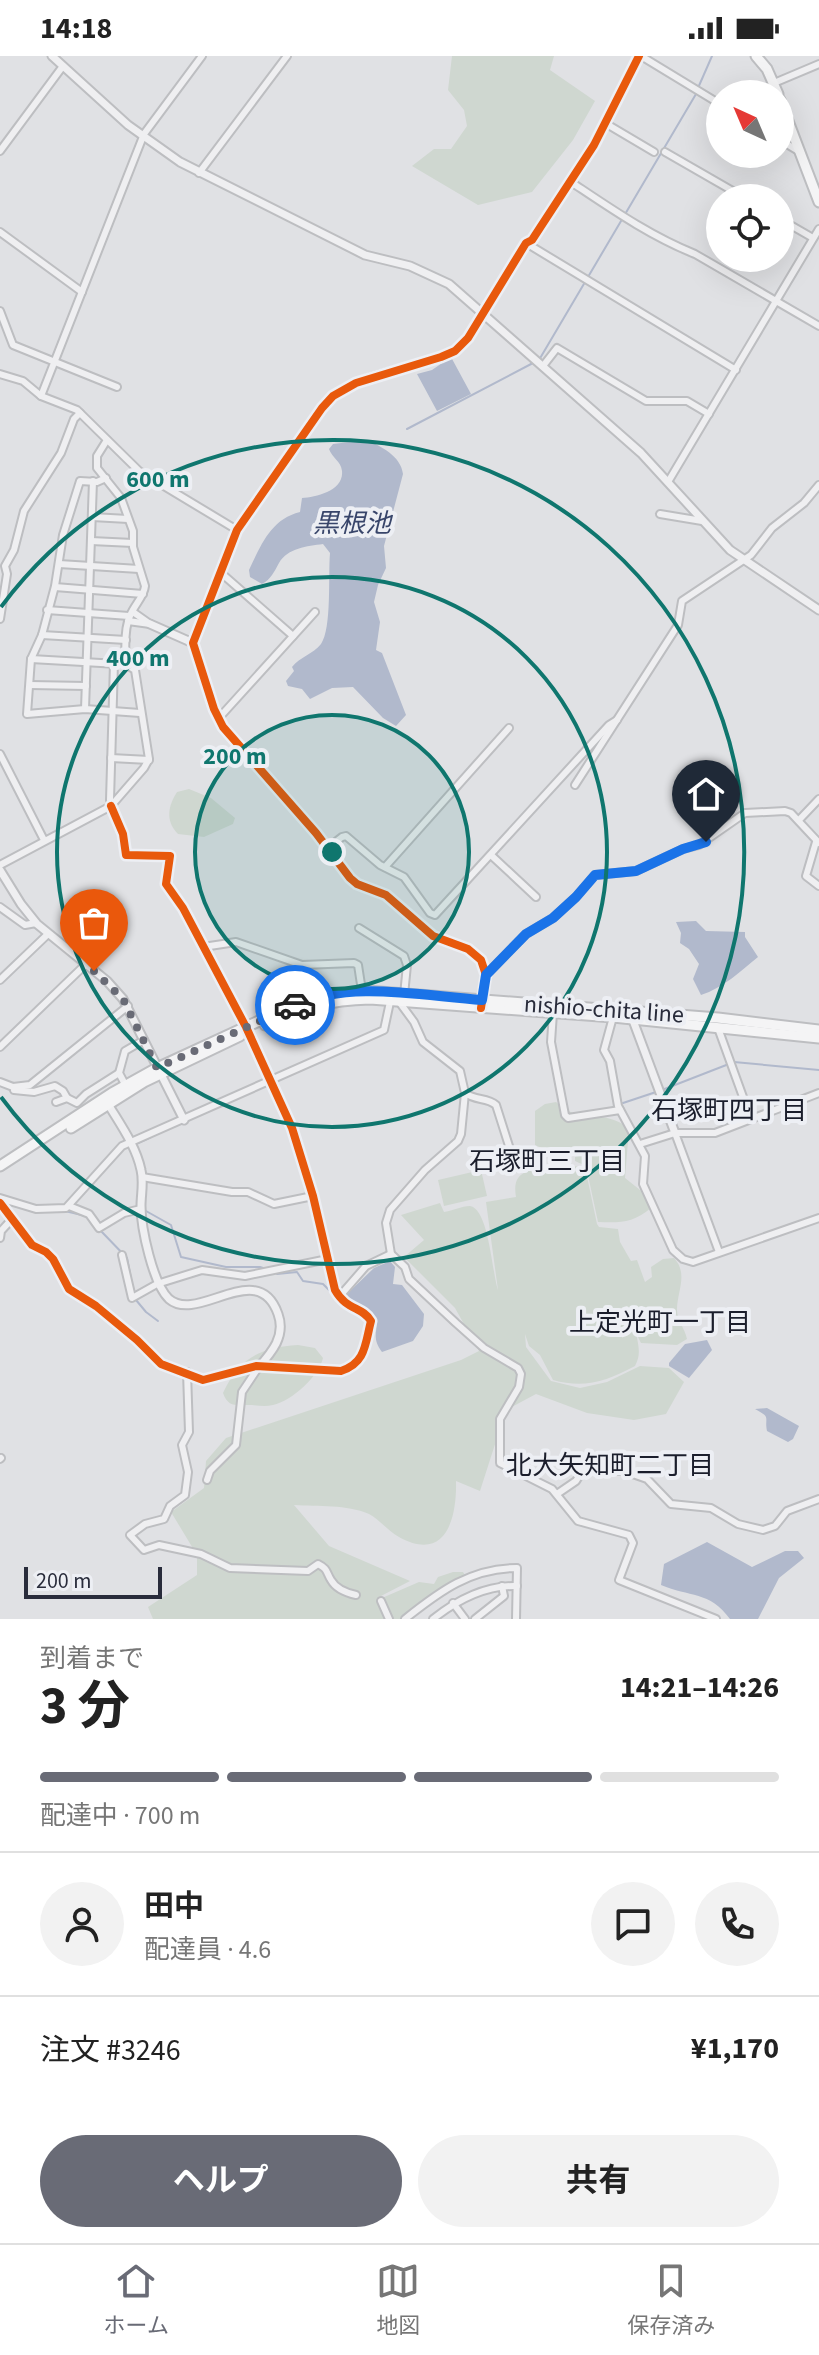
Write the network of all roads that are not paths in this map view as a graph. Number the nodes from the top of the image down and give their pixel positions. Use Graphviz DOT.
graph roads {
  1 [pos="52,56"];
  2 [pos="202,56"];
  3 [pos="287,56"];
  4 [pos="640,56"];
  5 [pos="756,56"];
  6 [pos="819,64"];
  7 [pos="63,66"];
  8 [pos="772,80"];
  9 [pos="781,80"];
  10 [pos="706,96"];
  11 [pos="605,123"];
  12 [pos="794,136"];
  13 [pos="143,137"];
  14 [pos="794,148"];
  15 [pos="0,151"];
  16 [pos="654,152"];
  17 [pos="665,152"];
  18 [pos="800,152"];
  19 [pos="199,173"];
  20 [pos="571,182"];
  21 [pos="721,184"];
  22 [pos="819,202"];
  23 [pos="794,227"];
  24 [pos="819,229"];
  25 [pos="0,232"];
  26 [pos="813,238"];
  27 [pos="526,243"];
  28 [pos="82,292"];
  29 [pos="776,301"];
  30 [pos="0,311"];
  31 [pos="482,313"];
  32 [pos="819,326"];
  33 [pos="54,363"];
  34 [pos="539,363"];
  35 [pos="736,370"];
  36 [pos="0,374"];
  37 [pos="117,387"];
  38 [pos="41,396"];
  39 [pos="80,413"];
  40 [pos="709,414"];
  41 [pos="107,440"];
  42 [pos="106,478"];
  43 [pos="93,481"];
  44 [pos="668,482"];
  45 [pos="819,485"];
  46 [pos="660,514"];
  47 [pos="92,517"];
  48 [pos="129,519"];
  49 [pos="702,521"];
  50 [pos="237,530"];
  51 [pos="91,541"];
  52 [pos="133,543"];
  53 [pos="743,560"];
  54 [pos="59,564"];
  55 [pos="90,565"];
  56 [pos="139,569"];
  57 [pos="220,572"];
  58 [pos="55,587"];
  59 [pos="89,589"];
  60 [pos="143,594"];
  61 [pos="47,610"];
  62 [pos="819,610"];
  63 [pos="315,612"];
  64 [pos="89,613"];
  65 [pos="130,617"];
  66 [pos="0,619"];
  67 [pos="150,624"];
  68 [pos="42,635"];
  69 [pos="293,636"];
  70 [pos="88,638"];
  71 [pos="126,640"];
  72 [pos="193,643"];
  73 [pos="31,659"];
  74 [pos="87,661"];
  75 [pos="114,663"];
  76 [pos="126,664"];
  77 [pos="30,685"];
  78 [pos="86,686"];
  79 [pos="85,709"];
  80 [pos="112,711"];
  81 [pos="140,713"];
  82 [pos="218,719"];
  83 [pos="617,720"];
  84 [pos="509,728"];
  85 [pos="0,754"];
  86 [pos="111,758"];
  87 [pos="149,760"];
  88 [pos="575,785"];
  89 [pos="819,799"];
  90 [pos="111,805"];
  91 [pos="799,820"];
  92 [pos="44,840"];
  93 [pos="818,842"];
  94 [pos="328,848"];
  95 [pos="492,856"];
  96 [pos="0,867"];
  97 [pos="385,867"];
  98 [pos="819,886"];
  99 [pos="536,897"];
  100 [pos="1,910"];
  101 [pos="36,923"];
  102 [pos="359,928"];
  103 [pos="48,934"];
  104 [pos="203,947"];
  105 [pos="86,964"];
  106 [pos="485,971"];
  107 [pos="0,980"];
  108 [pos="362,991"];
  109 [pos="398,1000"];
  110 [pos="482,1004"];
  111 [pos="128,1006"];
  112 [pos="553,1013"];
  113 [pos="631,1015"];
  114 [pos="613,1017"];
  115 [pos="717,1027"];
  116 [pos="248,1030"];
  117 [pos="819,1030"];
  118 [pos="819,1038"];
  119 [pos="144,1040"];
  120 [pos="0,1047"];
  121 [pos="159,1071"];
  122 [pos="119,1073"];
  123 [pos="270,1080"];
  124 [pos="0,1082"];
  125 [pos="13,1087"];
  126 [pos="127,1088"];
  127 [pos="465,1093"];
  128 [pos="819,1093"];
  129 [pos="67,1098"];
  130 [pos="56,1102"];
  131 [pos="108,1104"];
  132 [pos="81,1107"];
  133 [pos="620,1110"];
  134 [pos="751,1119"];
  135 [pos="184,1120"];
  136 [pos="675,1133"];
  137 [pos="640,1144"];
  138 [pos="132,1146"];
  139 [pos="0,1166"];
  140 [pos="516,1168"];
  141 [pos="0,1173"];
  142 [pos="142,1177"];
  143 [pos="313,1196"];
  144 [pos="0,1202"];
  145 [pos="69,1206"];
  146 [pos="141,1209"];
  147 [pos="819,1218"];
  148 [pos="12,1219"];
  149 [pos="0,1238"];
  150 [pos="719,1252"];
  151 [pos="391,1254"];
  152 [pos="122,1255"];
  153 [pos="328,1259"];
  154 [pos="157,1284"];
  155 [pos="339,1297"];
  156 [pos="258,1368"];
  157 [pos="187,1372"];
  158 [pos="207,1480"];
  159 [pos="557,1494"];
  160 [pos="819,1499"];
  161 [pos="502,1586"];
  162 [pos="517,1586"];
  163 [pos="441,1590"];
  164 [pos="356,1595"];
  165 [pos="381,1601"];
  166 [pos="453,1603"];
  167 [pos="389,1619"];
  168 [pos="405,1619"];
  169 [pos="433,1619"];
  170 [pos="465,1619"];
  171 [pos="475,1619"];
  172 [pos="516,1619"];
  173 [pos="716,1619"];
  1 -- 7 [label="street"];
  2 -- 13 [label="street"];
  3 -- 19 [label="street"];
  4 -- 10 [label="street"];
  4 -- 11 [label="street"];
  5 -- 8 [label="main road"];
  6 -- 9 [label="street"];
  7 -- 13 [label="street"];
  7 -- 15 [label="street"];
  11 -- 16 [label="street"];
  11 -- 20 [label="street"];
  12 -- 18 [label="main road"];
  13 -- 19 [label="street"];
  13 -- 28 [label="street"];
  14 -- 18 [label="street"];
  17 -- 21 [label="street"];
  18 -- 22 [label="main road"];
  19 -- 31 [label="street"];
  20 -- 27 [label="street"];
  20 -- 29 [label="street"];
  23 -- 26 [label="street"];
  24 -- 26 [label="street"];
  25 -- 28 [label="street"];
  26 -- 29 [label="street"];
  27 -- 31 [label="street"];
  27 -- 35 [label="street"];
  28 -- 33 [label="street"];
  29 -- 32 [label="street"];
  29 -- 35 [label="street"];
  30 -- 33 [label="street"];
  31 -- 34 [label="street"];
  31 -- 50 [label="street"];
  33 -- 37 [label="street"];
  33 -- 38 [label="street"];
  34 -- 40 [label="street"];
  34 -- 44 [label="street"];
  35 -- 40 [label="street"];
  36 -- 38 [label="street"];
  38 -- 39 [label="street"];
  39 -- 41 [label="street"];
  39 -- 66 [label="street"];
  40 -- 44 [label="street"];
  41 -- 42 [label="street"];
  41 -- 50 [label="street"];
  42 -- 43 [label="street"];
  42 -- 48 [label="street"];
  43 -- 47 [label="street"];
  43 -- 54 [label="street"];
  44 -- 49 [label="street"];
  45 -- 53 [label="street"];
  46 -- 49 [label="street"];
  47 -- 48 [label="street"];
  47 -- 51 [label="street"];
  48 -- 52 [label="street"];
  49 -- 53 [label="street"];
  50 -- 57 [label="street"];
  51 -- 52 [label="street"];
  51 -- 55 [label="street"];
  52 -- 56 [label="street"];
  53 -- 62 [label="street"];
  53 -- 83 [label="street"];
  54 -- 55 [label="street"];
  54 -- 58 [label="street"];
  55 -- 56 [label="street"];
  55 -- 59 [label="street"];
  56 -- 60 [label="street"];
  57 -- 69 [label="street"];
  57 -- 72 [label="street"];
  58 -- 59 [label="street"];
  58 -- 61 [label="street"];
  59 -- 60 [label="street"];
  59 -- 64 [label="street"];
  60 -- 65 [label="street"];
  61 -- 64 [label="street"];
  61 -- 68 [label="street"];
  63 -- 69 [label="street"];
  64 -- 65 [label="street"];
  64 -- 70 [label="street"];
  65 -- 67 [label="street"];
  65 -- 71 [label="street"];
  67 -- 72 [label="street"];
  68 -- 70 [label="street"];
  68 -- 73 [label="street"];
  69 -- 82 [label="street"];
  70 -- 71 [label="street"];
  70 -- 74 [label="street"];
  71 -- 76 [label="street"];
  72 -- 82 [label="street"];
  73 -- 74 [label="street"];
  73 -- 77 [label="street"];
  74 -- 75 [label="street"];
  74 -- 78 [label="street"];
  75 -- 76 [label="street"];
  75 -- 80 [label="street"];
  76 -- 81 [label="street"];
  77 -- 78 [label="street"];
  77 -- 79 [label="street"];
  78 -- 79 [label="street"];
  79 -- 80 [label="street"];
  80 -- 81 [label="street"];
  80 -- 86 [label="street"];
  81 -- 87 [label="street"];
  82 -- 94 [label="street"];
  83 -- 88 [label="street"];
  83 -- 95 [label="street"];
  84 -- 97 [label="street"];
  85 -- 92 [label="street"];
  86 -- 87 [label="street"];
  86 -- 90 [label="street"];
  87 -- 90 [label="street"];
  89 -- 91 [label="street"];
  90 -- 92 [label="street"];
  90 -- 104 [label="street"];
  91 -- 93 [label="street"];
  91 -- 106 [label="street"];
  92 -- 96 [label="street"];
  93 -- 98 [label="street"];
  94 -- 97 [label="street"];
  94 -- 106 [label="street"];
  95 -- 97 [label="street"];
  95 -- 99 [label="street"];
  96 -- 101 [label="street"];
  100 -- 101 [label="street"];
  101 -- 103 [label="street"];
  102 -- 109 [label="street"];
  103 -- 105 [label="street"];
  103 -- 107 [label="street"];
  104 -- 108 [label="street"];
  104 -- 116 [label="street"];
  105 -- 111 [label="street"];
  105 -- 120 [label="street"];
  106 -- 110 [label="street"];
  108 -- 109 [label="main road, nishio-chita line"];
  108 -- 116 [label="main road, nishio-chita line"];
  109 -- 110 [label="main road, nishio-chita line"];
  109 -- 116 [label="main road, nishio-chita line"];
  109 -- 123 [label="street"];
  109 -- 127 [label="street"];
  110 -- 112 [label="main road, nishio-chita line"];
  110 -- 113 [label="main road, nishio-chita line"];
  111 -- 119 [label="street"];
  111 -- 125 [label="street"];
  112 -- 114 [label="main road, nishio-chita line"];
  112 -- 133 [label="street"];
  113 -- 114 [label="main road, nishio-chita line"];
  113 -- 115 [label="main road, nishio-chita line"];
  113 -- 117 [label="main road, nishio-chita line"];
  113 -- 136 [label="street"];
  114 -- 133 [label="street"];
  115 -- 118 [label="main road, nishio-chita line"];
  115 -- 134 [label="street"];
  116 -- 121 [label="main road, nishio-chita line"];
  116 -- 123 [label="street"];
  119 -- 121 [label="street"];
  119 -- 122 [label="street"];
  121 -- 126 [label="main road, nishio-chita line"];
  121 -- 135 [label="street"];
  122 -- 126 [label="street"];
  122 -- 132 [label="street"];
  123 -- 135 [label="street"];
  123 -- 143 [label="street"];
  124 -- 125 [label="street"];
  125 -- 129 [label="street"];
  126 -- 131 [label="main road, nishio-chita line"];
  126 -- 132 [label="main road, nishio-chita line"];
  127 -- 140 [label="street"];
  127 -- 151 [label="street"];
  128 -- 134 [label="street"];
  129 -- 130 [label="street"];
  129 -- 132 [label="street"];
  131 -- 138 [label="street"];
  131 -- 141 [label="main road, nishio-chita line"];
  132 -- 139 [label="main road, nishio-chita line"];
  133 -- 137 [label="street"];
  134 -- 136 [label="street"];
  135 -- 138 [label="street"];
  136 -- 137 [label="street"];
  136 -- 150 [label="street"];
  137 -- 150 [label="street"];
  138 -- 142 [label="street"];
  138 -- 145 [label="street"];
  142 -- 143 [label="street"];
  142 -- 146 [label="street"];
  143 -- 153 [label="street"];
  144 -- 145 [label="street"];
  144 -- 148 [label="street"];
  145 -- 146 [label="street"];
  146 -- 154 [label="street"];
  147 -- 150 [label="street"];
  148 -- 149 [label="street"];
  148 -- 157 [label="street"];
  151 -- 155 [label="street"];
  151 -- 159 [label="street"];
  152 -- 154 [label="street"];
  153 -- 154 [label="street"];
  153 -- 155 [label="street"];
  154 -- 156 [label="street"];
  155 -- 156 [label="street"];
  156 -- 157 [label="street"];
  156 -- 158 [label="street"];
  157 -- 164 [label="street"];
  159 -- 160 [label="street"];
  159 -- 173 [label="street"];
  161 -- 162 [label="street"];
  161 -- 166 [label="street"];
  161 -- 171 [label="street"];
  162 -- 163 [label="street"];
  162 -- 172 [label="street"];
  163 -- 166 [label="street"];
  163 -- 168 [label="street"];
  165 -- 167 [label="street"];
  166 -- 169 [label="street"];
  166 -- 170 [label="street"];
}
